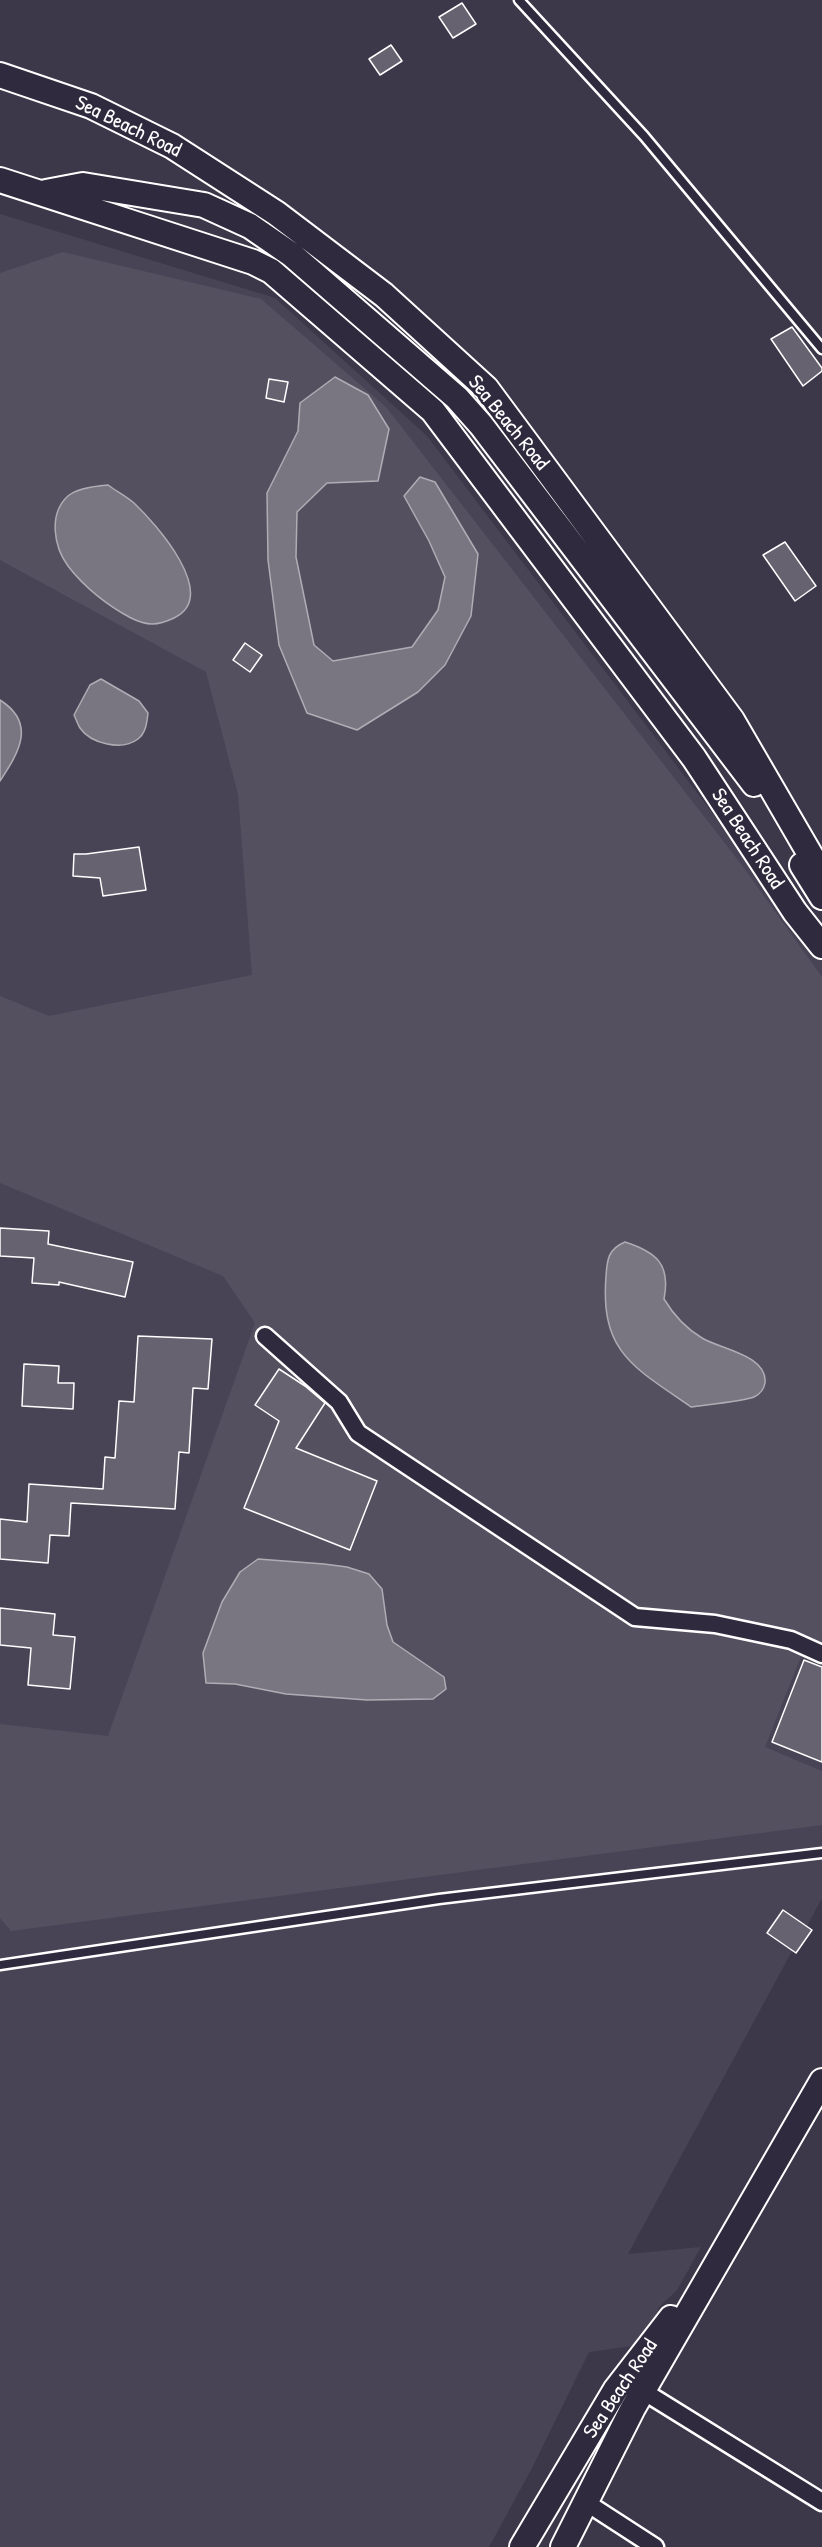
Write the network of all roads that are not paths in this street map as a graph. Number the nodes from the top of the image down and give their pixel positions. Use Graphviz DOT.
graph roads {
  1 [pos="519,0"];
  2 [pos="0,75"];
  3 [pos="172,146"];
  4 [pos="0,180"];
  5 [pos="43,193"];
  6 [pos="250,226"];
  7 [pos="822,349"];
  8 [pos="822,875"];
  9 [pos="822,897"];
  10 [pos="822,946"];
  11 [pos="265,1336"];
  12 [pos="822,1654"];
  13 [pos="822,1853"];
  14 [pos="0,1965"];
  15 [pos="822,2081"];
  16 [pos="731,2240"];
  17 [pos="643,2391"];
  18 [pos="822,2502"];
  19 [pos="587,2503"];
  20 [pos="522,2547"];
  21 [pos="563,2547"];
  22 [pos="655,2547"];
  1 -- 7 [label="lane"];
  2 -- 3 [label="main road, Sea Beach Road"];
  3 -- 6 [label="main road"];
  3 -- 8 [label="main road, Sea Beach Road"];
  4 -- 5 [label="main road, Sea Beach Road"];
  5 -- 6 [label="main road"];
  5 -- 10 [label="main road, Sea Beach Road"];
  6 -- 9 [label="main road"];
  11 -- 12 [label="street"];
  13 -- 14 [label="lane"];
  15 -- 16 [label="main road, Sea Beach Road"];
  16 -- 17 [label="main road, Sea Beach Road"];
  16 -- 20 [label="main road, Sea Beach Road"];
  17 -- 18 [label="street"];
  17 -- 19 [label="main road, Sea Beach Road"];
  19 -- 21 [label="main road, Sea Beach Road"];
  19 -- 22 [label="street"];
}
